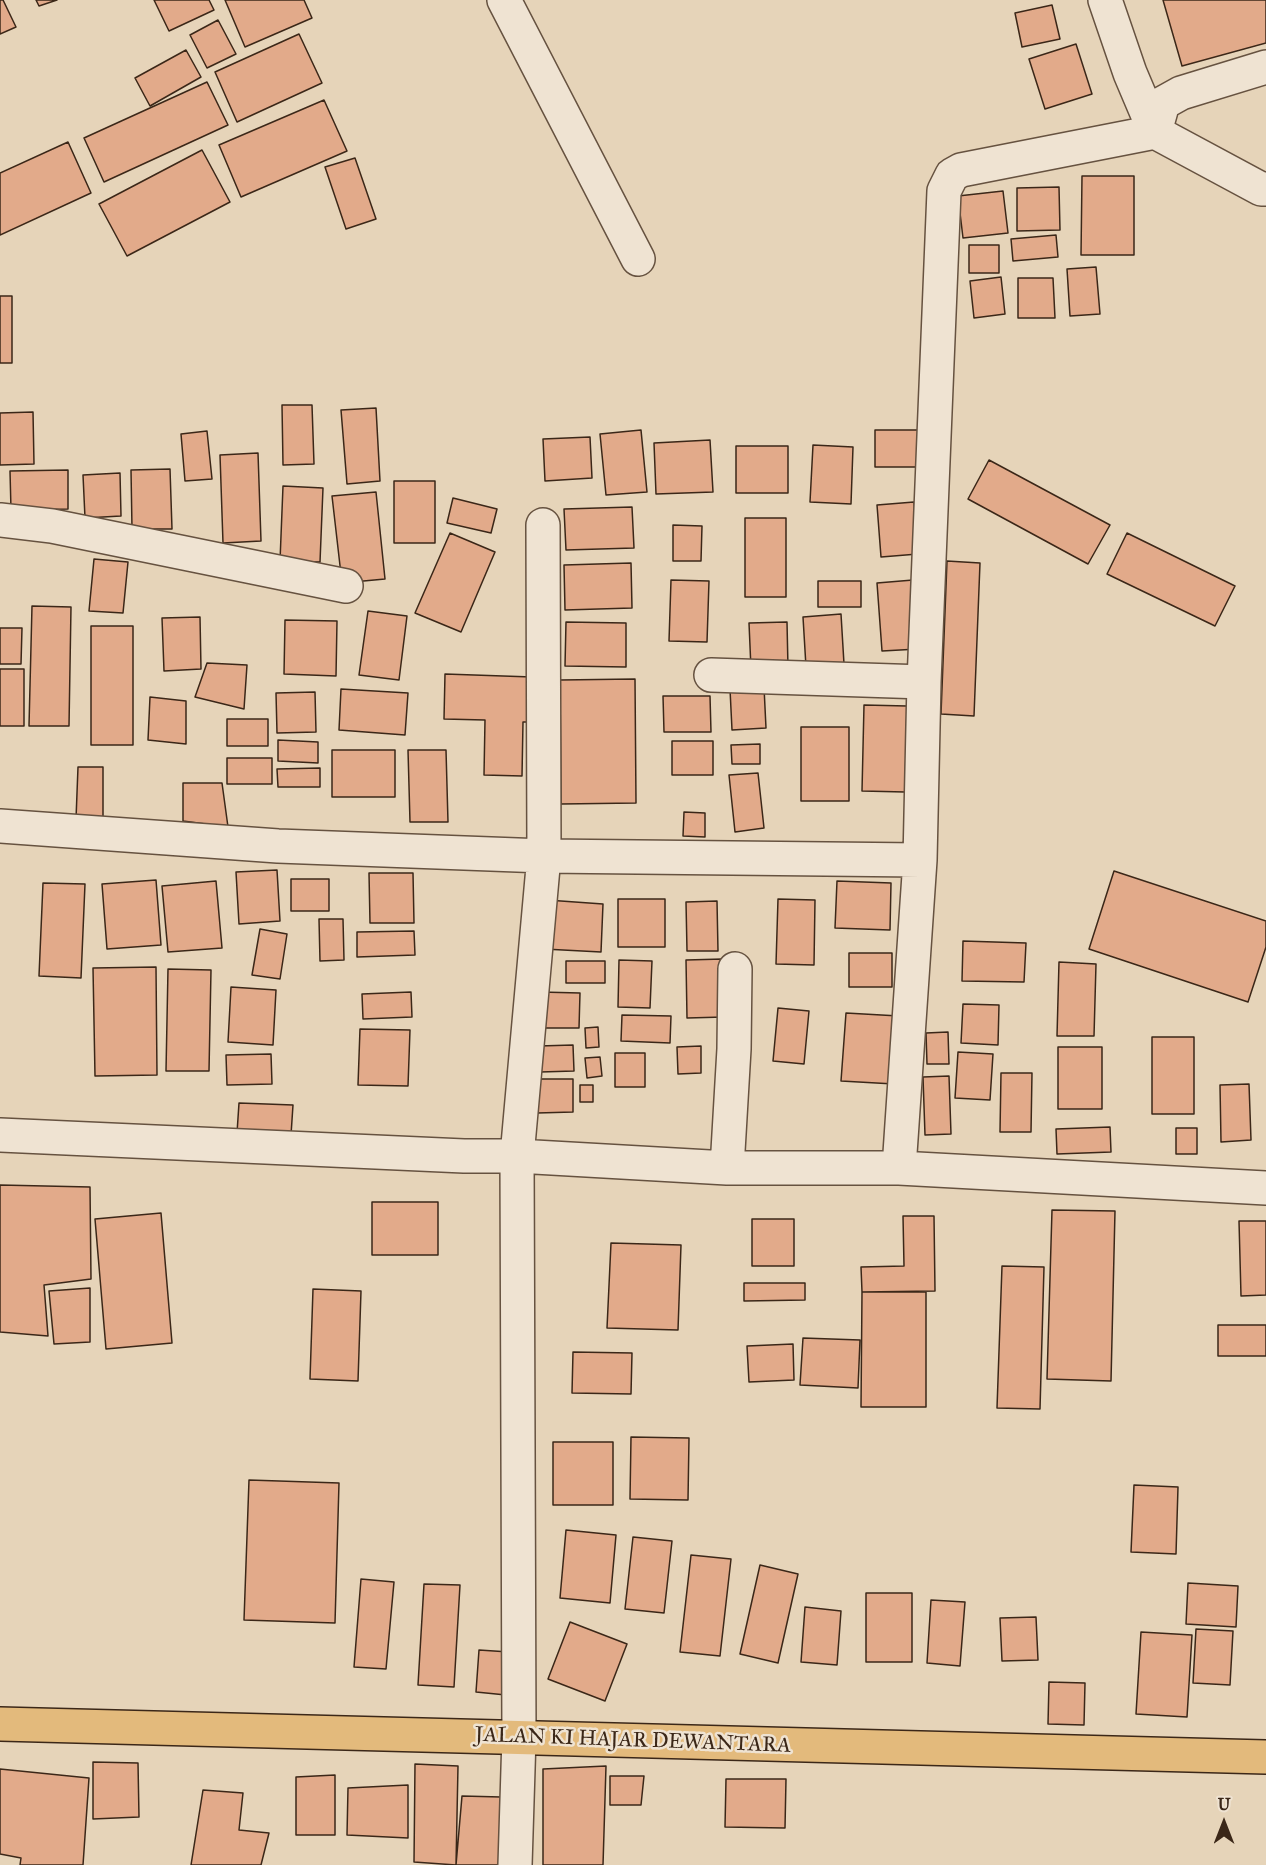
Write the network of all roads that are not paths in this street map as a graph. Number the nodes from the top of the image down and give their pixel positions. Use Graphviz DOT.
graph roads {
  1 [pos="504,0"];
  2 [pos="1105,0"];
  3 [pos="1266,67"];
  4 [pos="1155,132"];
  5 [pos="1266,189"];
  6 [pos="638,259"];
  7 [pos="0,520"];
  8 [pos="543,525"];
  9 [pos="346,586"];
  10 [pos="711,675"];
  11 [pos="924,682"];
  12 [pos="0,826"];
  13 [pos="544,856"];
  14 [pos="920,860"];
  15 [pos="735,969"];
  16 [pos="0,1136"];
  17 [pos="517,1156"];
  18 [pos="727,1168"];
  19 [pos="899,1168"];
  20 [pos="1266,1188"];
  21 [pos="0,1724"];
  22 [pos="519,1737"];
  23 [pos="1266,1757"];
  24 [pos="515,1865"];
  1 -- 6 [label="street"];
  2 -- 4 [label="street"];
  3 -- 4 [label="street"];
  4 -- 5 [label="street"];
  4 -- 11 [label="street"];
  7 -- 9 [label="street"];
  8 -- 13 [label="street"];
  10 -- 11 [label="street"];
  11 -- 14 [label="street"];
  12 -- 13 [label="street"];
  13 -- 14 [label="street"];
  13 -- 17 [label="street"];
  14 -- 19 [label="street"];
  15 -- 18 [label="street"];
  16 -- 17 [label="street"];
  17 -- 18 [label="street"];
  17 -- 22 [label="street"];
  18 -- 19 [label="street"];
  19 -- 20 [label="street"];
  21 -- 22 [label="main road, JALAN KI HAJAR DEWANTARA"];
  22 -- 23 [label="main road, JALAN KI HAJAR DEWANTARA"];
  22 -- 24 [label="street"];
}
